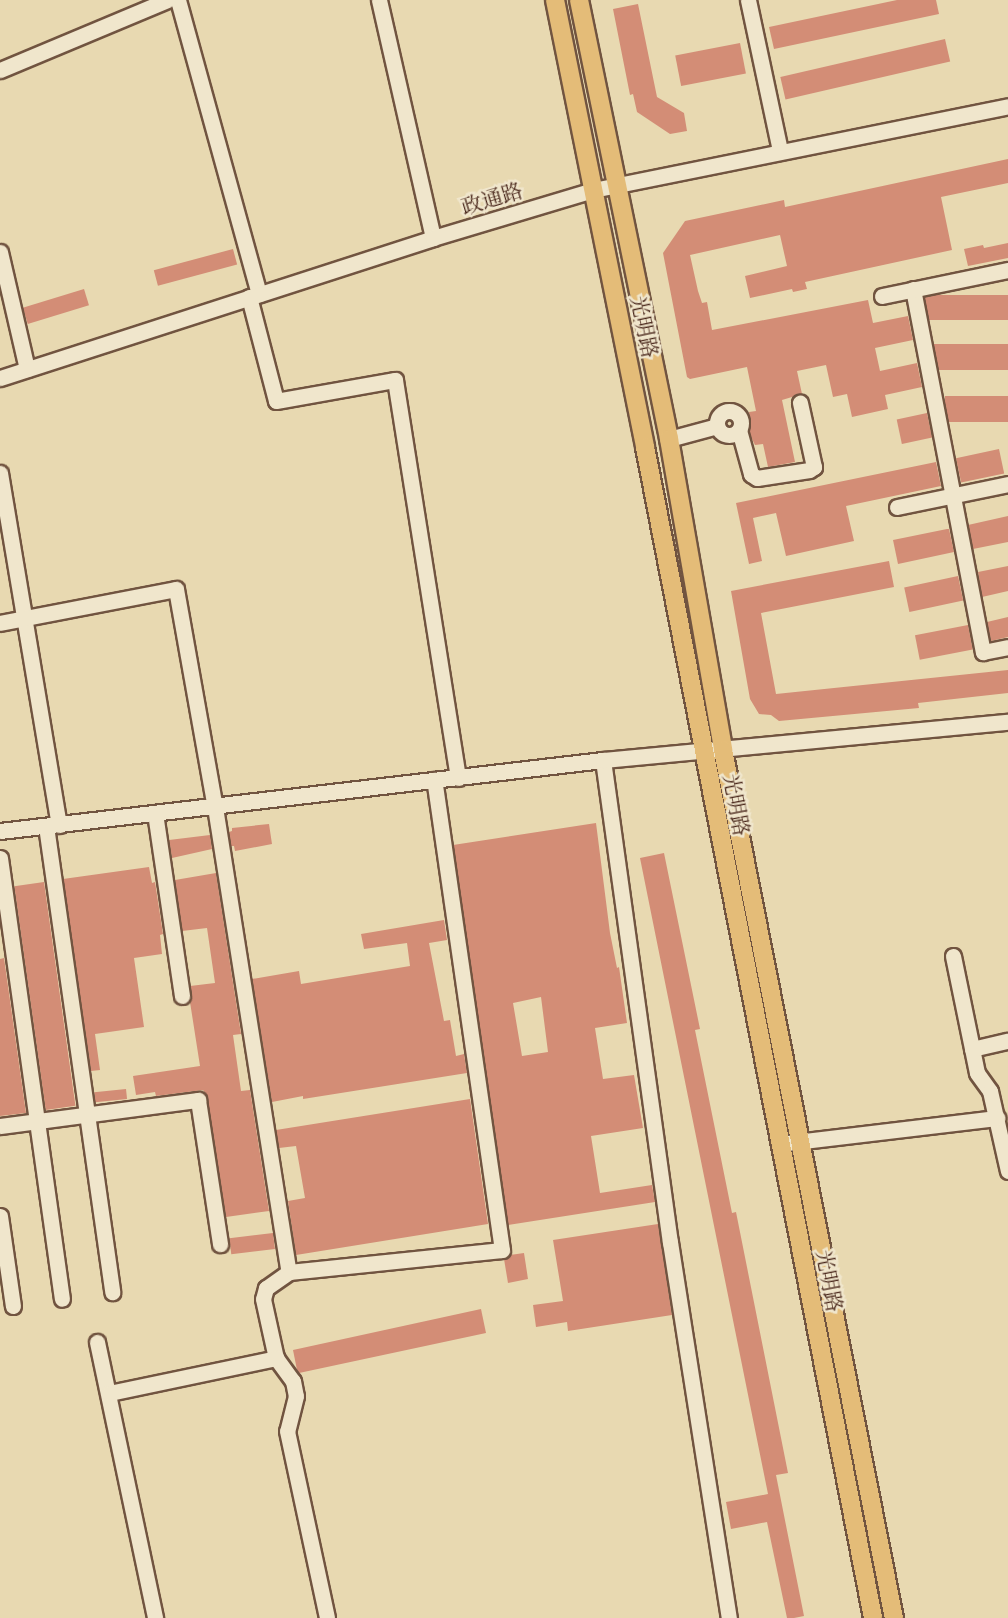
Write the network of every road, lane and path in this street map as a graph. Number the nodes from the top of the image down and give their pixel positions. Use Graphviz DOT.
graph roads {
  1 [pos="167,0"];
  2 [pos="178,0"];
  3 [pos="379,0"];
  4 [pos="555,0"];
  5 [pos="579,0"];
  6 [pos="748,0"];
  7 [pos="0,70"];
  8 [pos="1008,106"];
  9 [pos="780,150"];
  10 [pos="617,184"];
  11 [pos="593,190"];
  12 [pos="434,238"];
  13 [pos="0,252"];
  14 [pos="1008,270"];
  15 [pos="913,289"];
  16 [pos="254,295"];
  17 [pos="882,296"];
  18 [pos="27,369"];
  19 [pos="0,378"];
  20 [pos="800,403"];
  21 [pos="669,439"];
  22 [pos="0,472"];
  23 [pos="1008,484"];
  24 [pos="953,496"];
  25 [pos="897,507"];
  26 [pos="26,618"];
  27 [pos="0,623"];
  28 [pos="1008,647"];
  29 [pos="1008,722"];
  30 [pos="723,750"];
  31 [pos="703,752"];
  32 [pos="603,760"];
  33 [pos="458,778"];
  34 [pos="434,780"];
  35 [pos="215,807"];
  36 [pos="155,813"];
  37 [pos="53,825"];
  38 [pos="0,831"];
  39 [pos="0,858"];
  40 [pos="953,956"];
  41 [pos="182,996"];
  42 [pos="1008,1041"];
  43 [pos="972,1049"];
  44 [pos="87,1115"];
  45 [pos="997,1118"];
  46 [pos="38,1121"];
  47 [pos="0,1126"];
  48 [pos="801,1141"];
  49 [pos="779,1144"];
  50 [pos="1008,1171"];
  51 [pos="0,1216"];
  52 [pos="220,1244"];
  53 [pos="289,1272"];
  54 [pos="112,1292"];
  55 [pos="62,1299"];
  56 [pos="13,1306"];
  57 [pos="97,1342"];
  58 [pos="276,1358"];
  59 [pos="109,1393"];
  60 [pos="155,1618"];
  61 [pos="327,1618"];
  62 [pos="729,1618"];
  63 [pos="873,1618"];
  64 [pos="894,1618"];
  1 -- 7 [label="street"];
  2 -- 16 [label="street"];
  3 -- 12 [label="street"];
  4 -- 11 [label="main road, 光明路"];
  5 -- 10 [label="main road, 光明路"];
  6 -- 9 [label="street"];
  8 -- 9 [label="street, 政通路"];
  9 -- 10 [label="street, 政通路"];
  10 -- 11 [label="street, 政通路"];
  10 -- 21 [label="main road, 光明路"];
  11 -- 12 [label="street, 政通路"];
  11 -- 31 [label="main road, 光明路"];
  12 -- 16 [label="street, 政通路"];
  13 -- 18 [label="street"];
  14 -- 15 [label="street"];
  15 -- 17 [label="street"];
  15 -- 24 [label="street"];
  16 -- 18 [label="street, 政通路"];
  16 -- 33 [label="street"];
  18 -- 19 [label="street, 政通路"];
  20 -- 21 [label="street"];
  21 -- 30 [label="main road, 光明路"];
  22 -- 26 [label="street"];
  23 -- 24 [label="street"];
  24 -- 25 [label="street"];
  24 -- 28 [label="street"];
  26 -- 27 [label="street"];
  26 -- 35 [label="street"];
  26 -- 37 [label="street"];
  29 -- 30 [label="street"];
  30 -- 31 [label="street"];
  30 -- 48 [label="main road, 光明路"];
  31 -- 32 [label="street"];
  31 -- 49 [label="main road, 光明路"];
  32 -- 33 [label="street"];
  32 -- 62 [label="street"];
  33 -- 34 [label="street"];
  34 -- 35 [label="street"];
  34 -- 53 [label="street"];
  35 -- 36 [label="street"];
  35 -- 53 [label="street"];
  36 -- 37 [label="street"];
  36 -- 41 [label="street"];
  37 -- 38 [label="street"];
  37 -- 44 [label="street"];
  39 -- 46 [label="street"];
  40 -- 43 [label="street"];
  42 -- 43 [label="street"];
  43 -- 45 [label="street"];
  44 -- 46 [label="street"];
  44 -- 52 [label="street"];
  44 -- 54 [label="street"];
  45 -- 48 [label="street"];
  45 -- 50 [label="street"];
  46 -- 47 [label="street"];
  46 -- 55 [label="street"];
  48 -- 49 [label="street"];
  48 -- 64 [label="main road, 光明路"];
  49 -- 63 [label="main road, 光明路"];
  51 -- 56 [label="street"];
  53 -- 58 [label="street"];
  57 -- 59 [label="street"];
  58 -- 59 [label="street"];
  58 -- 61 [label="street"];
  59 -- 60 [label="street"];
}
